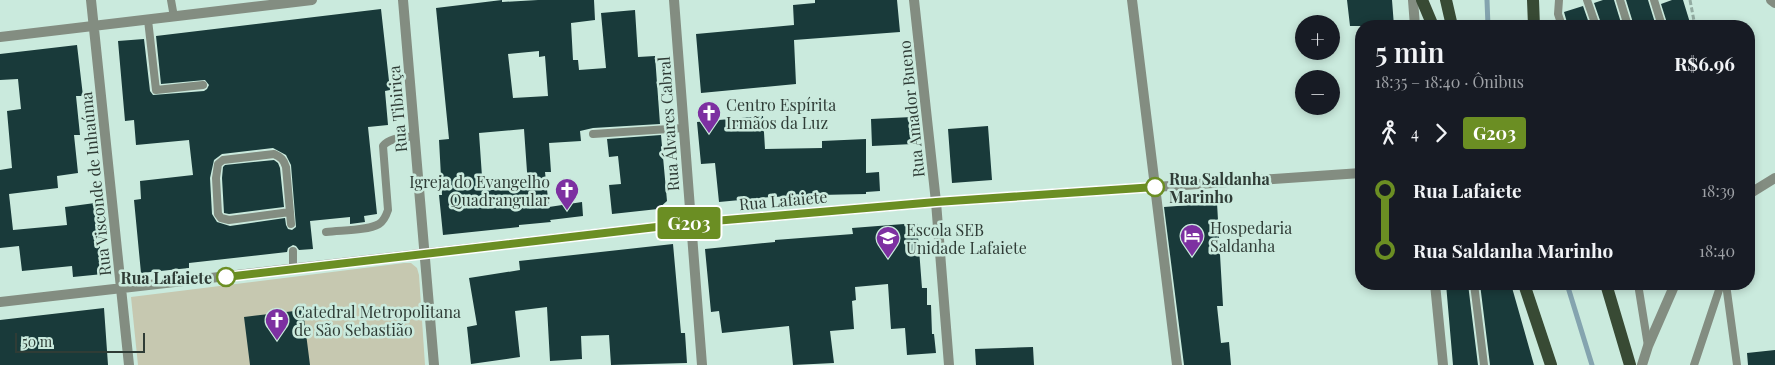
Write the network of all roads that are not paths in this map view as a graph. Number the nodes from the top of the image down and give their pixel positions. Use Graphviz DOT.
graph roads {
  1 [pos="91,0"];
  2 [pos="171,0"];
  3 [pos="312,0"];
  4 [pos="403,0"];
  5 [pos="674,0"];
  6 [pos="914,0"];
  7 [pos="1132,0"];
  8 [pos="1413,0"];
  9 [pos="1422,0"];
  10 [pos="1446,0"];
  11 [pos="1533,0"];
  12 [pos="1559,0"];
  13 [pos="1587,0"];
  14 [pos="1620,0"];
  15 [pos="1654,0"];
  16 [pos="1771,0"];
  17 [pos="1775,3"];
  18 [pos="174,17"];
  19 [pos="148,20"];
  20 [pos="1415,20"];
  21 [pos="1430,20"];
  22 [pos="1451,20"];
  23 [pos="1534,20"];
  24 [pos="1560,20"];
  25 [pos="1594,20"];
  26 [pos="1626,20"];
  27 [pos="1660,20"];
  28 [pos="94,26"];
  29 [pos="0,37"];
  30 [pos="203,85"];
  31 [pos="684,128"];
  32 [pos="593,134"];
  33 [pos="415,136"];
  34 [pos="1355,173"];
  35 [pos="1775,178"];
  36 [pos="1155,187"];
  37 [pos="1755,190"];
  38 [pos="936,202"];
  39 [pos="290,212"];
  40 [pos="691,223"];
  41 [pos="291,224"];
  42 [pos="326,232"];
  43 [pos="293,251"];
  44 [pos="425,253"];
  45 [pos="293,269"];
  46 [pos="121,289"];
  47 [pos="1436,290"];
  48 [pos="1475,290"];
  49 [pos="1526,290"];
  50 [pos="1608,290"];
  51 [pos="1639,290"];
  52 [pos="1672,290"];
  53 [pos="1719,290"];
  54 [pos="1727,290"];
  55 [pos="0,302"];
  56 [pos="1648,346"];
  57 [pos="129,365"];
  58 [pos="434,365"];
  59 [pos="702,365"];
  60 [pos="949,365"];
  61 [pos="1177,365"];
  62 [pos="1443,365"];
  63 [pos="1484,365"];
  64 [pos="1550,365"];
  65 [pos="1630,365"];
  66 [pos="1642,365"];
  67 [pos="1694,365"];
  68 [pos="1737,365"];
  1 -- 28 [label="street, Rua Visconde de Inhaúma"];
  2 -- 18 [label="lane"];
  3 -- 18 [label="street"];
  4 -- 33 [label="street, Rua Tibiriça"];
  5 -- 31 [label="street, Rua Álvares Cabral"];
  6 -- 38 [label="street, Rua Amador Bueno"];
  7 -- 36 [label="street"];
  8 -- 20 [label="street"];
  9 -- 21 [label="main road"];
  10 -- 22 [label="main road"];
  11 -- 23 [label="main road"];
  12 -- 24 [label="lane"];
  13 -- 25 [label="lane"];
  14 -- 26 [label="lane"];
  15 -- 27 [label="lane"];
  16 -- 17 [label="street"];
  18 -- 19 [label="street"];
  19 -- 28 [label="street"];
  19 -- 30 [label="lane"];
  28 -- 29 [label="street"];
  28 -- 46 [label="street, Rua Visconde de Inhaúma"];
  31 -- 32 [label="lane"];
  31 -- 40 [label="street, Rua Álvares Cabral"];
  33 -- 42 [label="lane"];
  33 -- 44 [label="street, Rua Tibiriça"];
  34 -- 36 [label="street, Rua Lafaiete"];
  35 -- 37 [label="street"];
  36 -- 38 [label="street, Rua Lafaiete"];
  36 -- 61 [label="street"];
  38 -- 40 [label="street, Rua Lafaiete"];
  38 -- 60 [label="street, Rua Amador Bueno"];
  39 -- 39 [label="lane"];
  39 -- 41 [label="lane"];
  40 -- 44 [label="street, Rua Lafaiete"];
  40 -- 59 [label="street, Rua Álvares Cabral"];
  43 -- 45 [label="lane"];
  44 -- 45 [label="street, Rua Lafaiete"];
  44 -- 58 [label="street, Rua Tibiriça"];
  45 -- 46 [label="street, Rua Lafaiete"];
  46 -- 55 [label="street, Rua Lafaiete"];
  46 -- 57 [label="street, Rua Visconde de Inhaúma"];
  47 -- 62 [label="street"];
  48 -- 63 [label="lane"];
  49 -- 64 [label="main road"];
  50 -- 65 [label="main road"];
  51 -- 56 [label="lane"];
  52 -- 56 [label="street"];
  53 -- 67 [label="lane"];
  54 -- 68 [label="lane"];
  56 -- 66 [label="street"];
}
